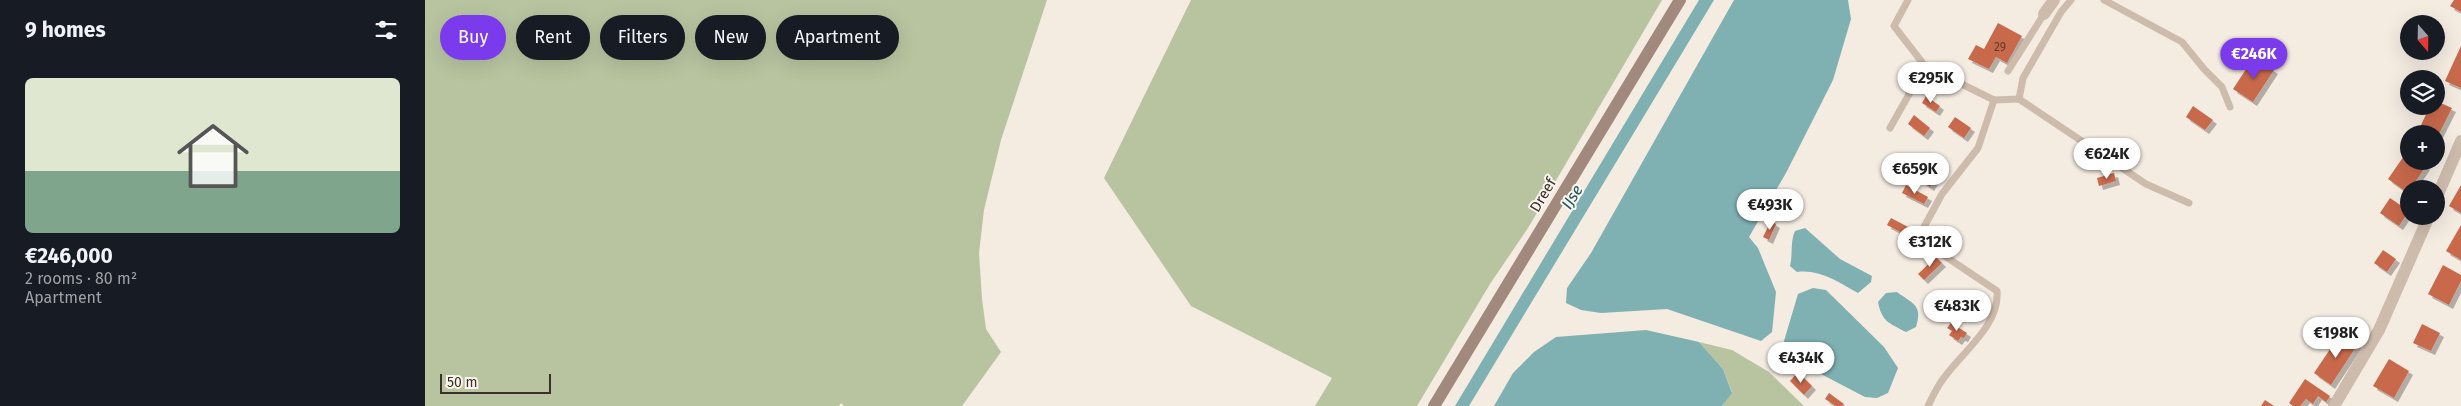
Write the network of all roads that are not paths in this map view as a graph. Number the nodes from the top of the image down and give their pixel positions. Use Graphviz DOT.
graph roads {
  1 [pos="1680,0"];
  2 [pos="1908,0"];
  3 [pos="2054,0"];
  4 [pos="2071,0"];
  5 [pos="2104,0"];
  6 [pos="2044,14"];
  7 [pos="1925,66"];
  8 [pos="2008,71"];
  9 [pos="2019,99"];
  10 [pos="1994,100"];
  11 [pos="2230,107"];
  12 [pos="1891,128"];
  13 [pos="2461,141"];
  14 [pos="2444,180"];
  15 [pos="2189,203"];
  16 [pos="2425,225"];
  17 [pos="1434,406"];
  18 [pos="1928,406"];
  19 [pos="2334,406"];
  1 -- 17 [label="main road, Dreef"];
  2 -- 7 [label="lane"];
  3 -- 6 [label="street"];
  4 -- 9 [label="lane"];
  5 -- 11 [label="lane"];
  6 -- 8 [label="lane"];
  7 -- 10 [label="lane"];
  7 -- 12 [label="lane"];
  9 -- 10 [label="lane"];
  9 -- 15 [label="lane"];
  10 -- 18 [label="lane"];
  13 -- 14 [label="street"];
  16 -- 19 [label="street"];
}
